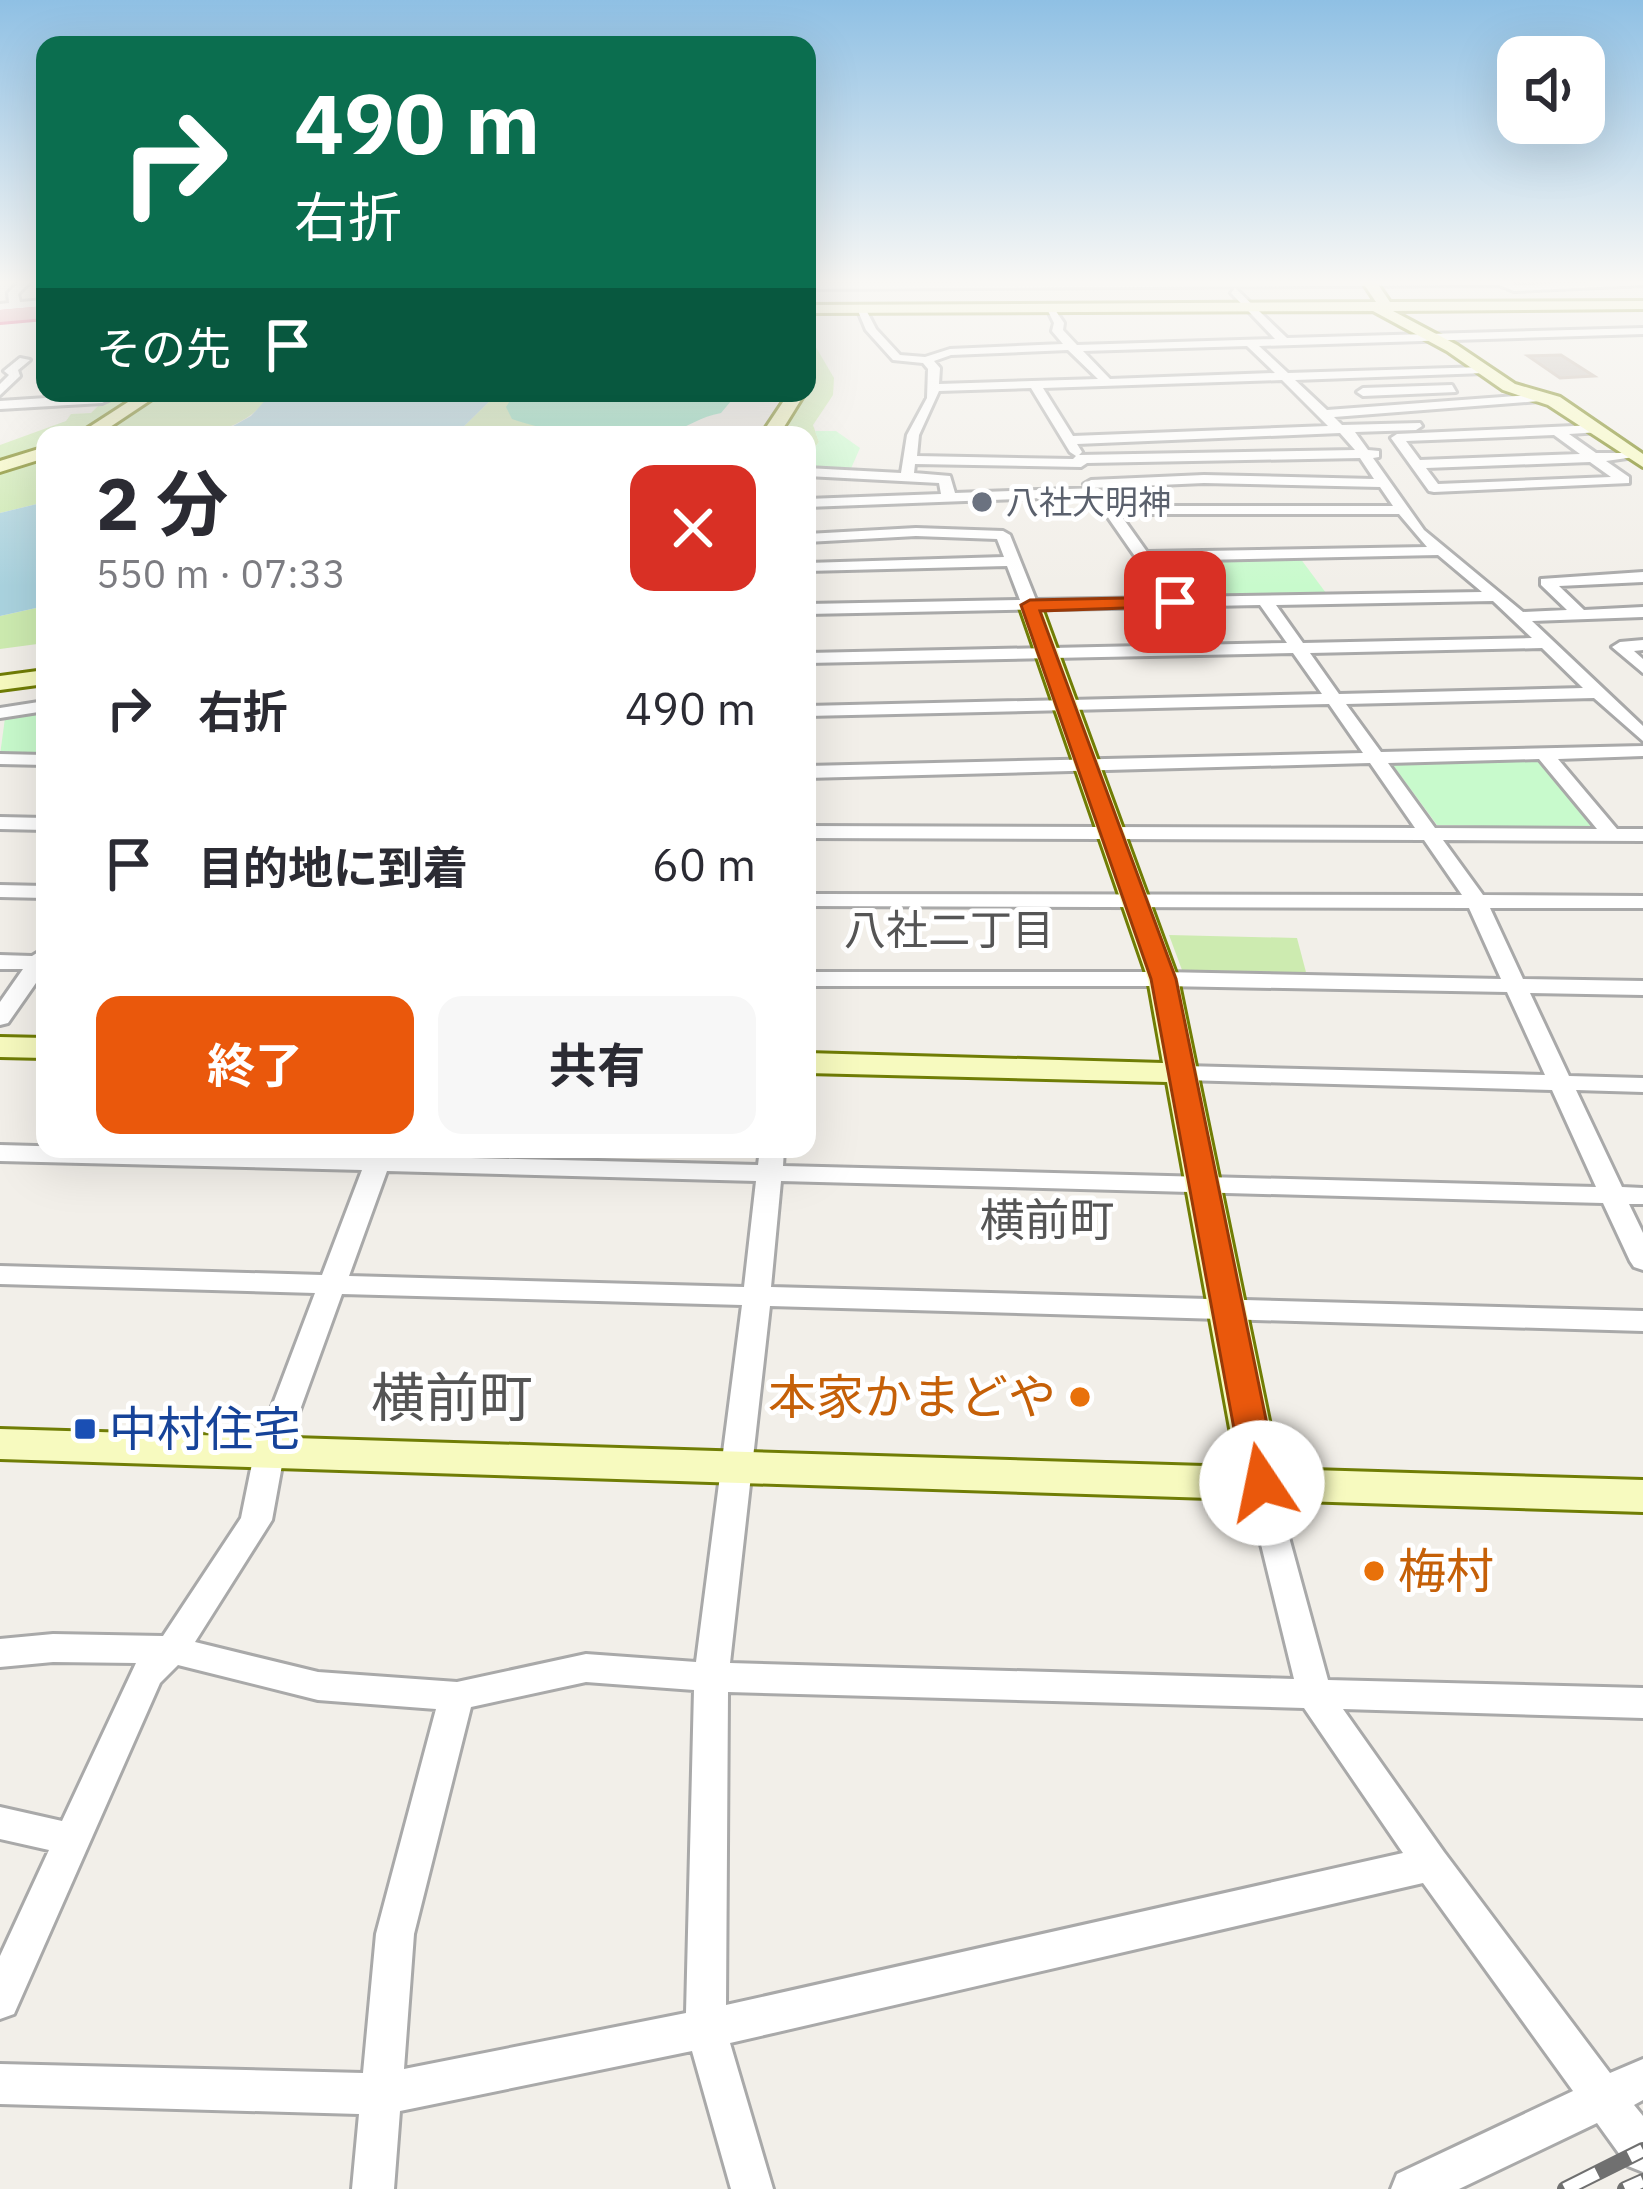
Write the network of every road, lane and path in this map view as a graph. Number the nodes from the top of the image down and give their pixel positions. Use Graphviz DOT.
graph roads {
  1 [pos="933,382"];
  2 [pos="1106,382"];
  3 [pos="1176,382"];
  4 [pos="1293,382"];
  5 [pos="1349,382"];
  6 [pos="1502,382"];
  7 [pos="1109,385"];
  8 [pos="1509,387"];
  9 [pos="932,388"];
  10 [pos="1037,388"];
  11 [pos="1363,392"];
  12 [pos="1540,397"];
  13 [pos="54,402"];
  14 [pos="139,402"];
  15 [pos="6,405"];
  16 [pos="1381,411"];
  17 [pos="1325,414"];
  18 [pos="1576,415"];
  19 [pos="5,425"];
  20 [pos="100,426"];
  21 [pos="1596,429"];
  22 [pos="1347,430"];
  23 [pos="1557,431"];
  24 [pos="1221,435"];
  25 [pos="1070,440"];
  26 [pos="1364,454"];
  27 [pos="36,455"];
  28 [pos="1592,457"];
  29 [pos="1241,458"];
  30 [pos="1411,458"];
  31 [pos="1638,459"];
  32 [pos="909,460"];
  33 [pos="1080,461"];
  34 [pos="0,467"];
  35 [pos="816,473"];
  36 [pos="840,475"];
  37 [pos="907,477"];
  38 [pos="1247,482"];
  39 [pos="1384,483"];
  40 [pos="1095,488"];
  41 [pos="816,494"];
  42 [pos="949,497"];
  43 [pos="898,499"];
  44 [pos="816,500"];
  45 [pos="1110,510"];
  46 [pos="1268,510"];
  47 [pos="1402,510"];
  48 [pos="916,532"];
  49 [pos="816,538"];
  50 [pos="1440,551"];
  51 [pos="1300,554"];
  52 [pos="1144,557"];
  53 [pos="1013,561"];
  54 [pos="816,567"];
  55 [pos="1311,569"];
  56 [pos="1643,577"];
  57 [pos="1322,584"];
  58 [pos="1497,596"];
  59 [pos="1334,599"];
  60 [pos="1265,601"];
  61 [pos="1175,602"];
  62 [pos="1030,605"];
  63 [pos="816,609"];
  64 [pos="1643,612"];
  65 [pos="1581,615"];
  66 [pos="1518,617"];
  67 [pos="1544,643"];
  68 [pos="1643,646"];
  69 [pos="1299,648"];
  70 [pos="1046,654"];
  71 [pos="816,658"];
  72 [pos="1643,668"];
  73 [pos="36,678"];
  74 [pos="0,683"];
  75 [pos="1598,693"];
  76 [pos="1338,699"];
  77 [pos="1065,706"];
  78 [pos="36,707"];
  79 [pos="816,711"];
  80 [pos="0,713"];
  81 [pos="1643,736"];
  82 [pos="1643,751"];
  83 [pos="1544,753"];
  84 [pos="1378,758"];
  85 [pos="0,759"];
  86 [pos="36,760"];
  87 [pos="1086,764"];
  88 [pos="816,772"];
  89 [pos="0,823"];
  90 [pos="36,824"];
  91 [pos="1110,831"];
  92 [pos="816,832"];
  93 [pos="1430,832"];
  94 [pos="1611,834"];
  95 [pos="1643,835"];
  96 [pos="0,891"];
  97 [pos="36,892"];
  98 [pos="1135,898"];
  99 [pos="1475,899"];
  100 [pos="816,900"];
  101 [pos="1643,902"];
  102 [pos="36,959"];
  103 [pos="0,962"];
  104 [pos="36,967"];
  105 [pos="816,979"];
  106 [pos="1163,979"];
  107 [pos="1519,986"];
  108 [pos="1643,988"];
  109 [pos="0,1018"];
  110 [pos="0,1047"];
  111 [pos="36,1048"];
  112 [pos="816,1064"];
  113 [pos="1184,1073"];
  114 [pos="1562,1083"];
  115 [pos="1643,1085"];
  116 [pos="0,1153"];
  117 [pos="36,1153"];
  118 [pos="379,1158"];
  119 [pos="536,1158"];
  120 [pos="771,1161"];
  121 [pos="1204,1183"];
  122 [pos="1613,1195"];
  123 [pos="1643,1196"];
  124 [pos="1643,1261"];
  125 [pos="0,1275"];
  126 [pos="332,1286"];
  127 [pos="757,1295"];
  128 [pos="1227,1312"];
  129 [pos="1643,1321"];
  130 [pos="0,1444"];
  131 [pos="269,1454"];
  132 [pos="739,1468"];
  133 [pos="1262,1483"];
  134 [pos="1643,1496"];
  135 [pos="172,1650"];
  136 [pos="0,1653"];
  137 [pos="711,1677"];
  138 [pos="457,1696"];
  139 [pos="1315,1696"];
  140 [pos="1643,1703"];
  141 [pos="0,1823"];
  142 [pos="71,1839"];
  143 [pos="1431,1864"];
  144 [pos="0,2000"];
  145 [pos="706,2029"];
  146 [pos="1643,2079"];
  147 [pos="0,2084"];
  148 [pos="381,2094"];
  149 [pos="1604,2097"];
  150 [pos="1643,2151"];
  151 [pos="373,2189"];
  152 [pos="752,2189"];
  153 [pos="1412,2189"];
  1 -- 9 [label="street"];
  2 -- 7 [label="street"];
  3 -- 7 [label="street"];
  4 -- 17 [label="street"];
  5 -- 11 [label="street"];
  6 -- 8 [label="street"];
  7 -- 10 [label="street"];
  8 -- 11 [label="street"];
  8 -- 12 [label="street"];
  9 -- 10 [label="street"];
  9 -- 32 [label="street"];
  10 -- 25 [label="street"];
  11 -- 16 [label="street"];
  12 -- 16 [label="street"];
  12 -- 18 [label="street"];
  13 -- 15 [label="street"];
  14 -- 20 [label="street"];
  15 -- 19 [label="street"];
  16 -- 17 [label="street"];
  17 -- 22 [label="street"];
  18 -- 21 [label="street"];
  18 -- 22 [label="street"];
  21 -- 23 [label="street"];
  21 -- 31 [label="street"];
  22 -- 24 [label="street"];
  22 -- 26 [label="street"];
  23 -- 28 [label="street"];
  23 -- 30 [label="street"];
  24 -- 25 [label="street"];
  24 -- 29 [label="street"];
  25 -- 33 [label="street"];
  26 -- 29 [label="street"];
  26 -- 30 [label="street"];
  26 -- 39 [label="street"];
  27 -- 34 [label="street"];
  28 -- 30 [label="street"];
  28 -- 30 [label="street"];
  28 -- 31 [label="street"];
  29 -- 33 [label="street"];
  29 -- 38 [label="street"];
  32 -- 33 [label="street"];
  32 -- 37 [label="street"];
  33 -- 40 [label="street"];
  35 -- 36 [label="street"];
  36 -- 37 [label="street"];
  36 -- 41 [label="street"];
  37 -- 42 [label="street"];
  38 -- 39 [label="street"];
  38 -- 40 [label="street"];
  38 -- 46 [label="street"];
  39 -- 47 [label="street"];
  40 -- 42 [label="street"];
  40 -- 45 [label="street"];
  42 -- 43 [label="street"];
  43 -- 44 [label="street"];
  43 -- 48 [label="street"];
  45 -- 46 [label="street"];
  45 -- 52 [label="street"];
  46 -- 47 [label="street"];
  47 -- 50 [label="street"];
  48 -- 49 [label="street"];
  48 -- 53 [label="street"];
  50 -- 51 [label="street"];
  50 -- 58 [label="street"];
  51 -- 52 [label="street"];
  51 -- 55 [label="street"];
  52 -- 61 [label="street"];
  53 -- 54 [label="street"];
  53 -- 62 [label="street"];
  56 -- 65 [label="street"];
  57 -- 59 [label="street"];
  58 -- 59 [label="street"];
  58 -- 66 [label="street"];
  59 -- 60 [label="street"];
  60 -- 61 [label="street"];
  60 -- 69 [label="street"];
  61 -- 62 [label="street"];
  62 -- 63 [label="street"];
  62 -- 70 [label="street"];
  64 -- 65 [label="street"];
  65 -- 66 [label="street"];
  66 -- 67 [label="street"];
  67 -- 69 [label="street"];
  67 -- 75 [label="street"];
  68 -- 72 [label="street"];
  69 -- 70 [label="street"];
  69 -- 76 [label="street"];
  70 -- 71 [label="street"];
  70 -- 77 [label="street"];
  73 -- 74 [label="street"];
  75 -- 76 [label="street"];
  75 -- 81 [label="street"];
  76 -- 77 [label="street"];
  76 -- 84 [label="street"];
  77 -- 79 [label="street"];
  77 -- 87 [label="street"];
  78 -- 80 [label="street"];
  82 -- 83 [label="street"];
  83 -- 84 [label="street"];
  83 -- 94 [label="street"];
  84 -- 87 [label="street"];
  84 -- 93 [label="street"];
  85 -- 86 [label="street"];
  87 -- 88 [label="street"];
  87 -- 91 [label="street"];
  89 -- 90 [label="street"];
  91 -- 92 [label="street"];
  91 -- 93 [label="street"];
  91 -- 98 [label="street"];
  93 -- 94 [label="street"];
  93 -- 99 [label="street"];
  94 -- 95 [label="street"];
  96 -- 97 [label="street"];
  98 -- 99 [label="street"];
  98 -- 100 [label="street"];
  98 -- 106 [label="street"];
  99 -- 101 [label="street"];
  99 -- 107 [label="street"];
  102 -- 103 [label="street"];
  104 -- 109 [label="street"];
  105 -- 106 [label="street"];
  106 -- 107 [label="street"];
  106 -- 113 [label="street"];
  107 -- 108 [label="street"];
  107 -- 114 [label="street"];
  110 -- 111 [label="street"];
  112 -- 113 [label="street"];
  113 -- 114 [label="street"];
  113 -- 121 [label="street"];
  114 -- 115 [label="street"];
  114 -- 122 [label="street"];
  116 -- 117 [label="street"];
  118 -- 126 [label="street"];
  119 -- 120 [label="street"];
  120 -- 121 [label="street"];
  120 -- 127 [label="street"];
  121 -- 122 [label="street"];
  121 -- 128 [label="street"];
  122 -- 123 [label="street"];
  122 -- 124 [label="street"];
  125 -- 126 [label="street"];
  126 -- 127 [label="street"];
  126 -- 131 [label="street"];
  127 -- 128 [label="street"];
  127 -- 132 [label="street"];
  128 -- 129 [label="street"];
  128 -- 133 [label="street"];
  130 -- 131 [label="street"];
  131 -- 132 [label="street"];
  131 -- 135 [label="street"];
  132 -- 133 [label="street"];
  132 -- 137 [label="street"];
  133 -- 134 [label="street"];
  133 -- 139 [label="street"];
  135 -- 136 [label="street"];
  135 -- 138 [label="street"];
  135 -- 142 [label="street"];
  137 -- 138 [label="street"];
  137 -- 139 [label="street"];
  137 -- 145 [label="street"];
  138 -- 148 [label="street"];
  139 -- 140 [label="street"];
  139 -- 143 [label="street"];
  141 -- 142 [label="street"];
  142 -- 144 [label="street"];
  143 -- 145 [label="street"];
  143 -- 149 [label="street"];
  145 -- 148 [label="street"];
  145 -- 152 [label="street"];
  146 -- 149 [label="street"];
  147 -- 148 [label="street"];
  148 -- 151 [label="street"];
  149 -- 150 [label="street"];
  149 -- 153 [label="street"];
}
